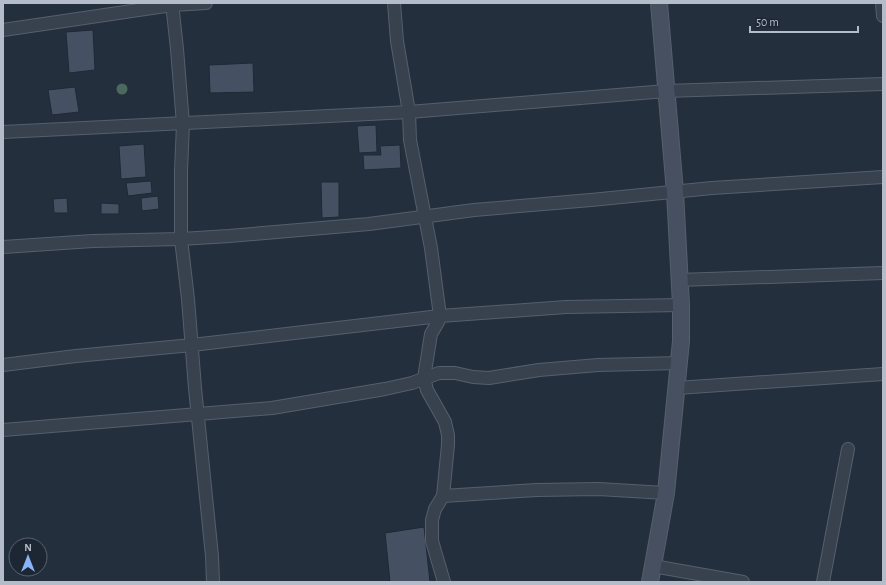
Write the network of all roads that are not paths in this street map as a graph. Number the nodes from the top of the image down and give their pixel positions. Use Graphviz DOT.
graph roads {
  1 [pos="206,3"];
  2 [pos="394,3"];
  3 [pos="659,3"];
  4 [pos="882,3"];
  5 [pos="172,4"];
  6 [pos="883,16"];
  7 [pos="3,30"];
  8 [pos="883,84"];
  9 [pos="666,91"];
  10 [pos="409,112"];
  11 [pos="183,124"];
  12 [pos="3,132"];
  13 [pos="883,177"];
  14 [pos="675,192"];
  15 [pos="425,218"];
  16 [pos="181,239"];
  17 [pos="3,246"];
  18 [pos="883,274"];
  19 [pos="679,280"];
  20 [pos="681,305"];
  21 [pos="440,316"];
  22 [pos="192,345"];
  23 [pos="680,363"];
  24 [pos="3,366"];
  25 [pos="883,374"];
  26 [pos="424,378"];
  27 [pos="677,388"];
  28 [pos="198,414"];
  29 [pos="3,430"];
  30 [pos="848,449"];
  31 [pos="666,492"];
  32 [pos="443,496"];
  33 [pos="653,566"];
  34 [pos="213,582"];
  35 [pos="444,582"];
  36 [pos="650,582"];
  37 [pos="743,582"];
  38 [pos="824,582"];
  1 -- 5 [label="street"];
  2 -- 10 [label="street"];
  3 -- 9 [label="street"];
  4 -- 6 [label="street"];
  5 -- 7 [label="street"];
  5 -- 11 [label="street"];
  8 -- 9 [label="street"];
  9 -- 10 [label="street"];
  9 -- 14 [label="street"];
  10 -- 11 [label="street"];
  10 -- 15 [label="street"];
  11 -- 12 [label="street"];
  11 -- 16 [label="street"];
  13 -- 14 [label="street"];
  14 -- 15 [label="street"];
  14 -- 19 [label="street"];
  15 -- 16 [label="street"];
  15 -- 21 [label="street"];
  16 -- 17 [label="street"];
  16 -- 22 [label="street"];
  18 -- 19 [label="street"];
  19 -- 20 [label="street"];
  20 -- 21 [label="street"];
  20 -- 23 [label="street"];
  21 -- 22 [label="street"];
  21 -- 26 [label="street"];
  22 -- 24 [label="street"];
  22 -- 28 [label="street"];
  23 -- 26 [label="street"];
  23 -- 27 [label="street"];
  25 -- 27 [label="street"];
  26 -- 28 [label="street"];
  26 -- 32 [label="street"];
  27 -- 31 [label="street"];
  28 -- 29 [label="street"];
  28 -- 34 [label="street"];
  30 -- 38 [label="street"];
  31 -- 32 [label="street"];
  31 -- 33 [label="street"];
  32 -- 35 [label="street"];
  33 -- 36 [label="street"];
  33 -- 37 [label="street"];
}
